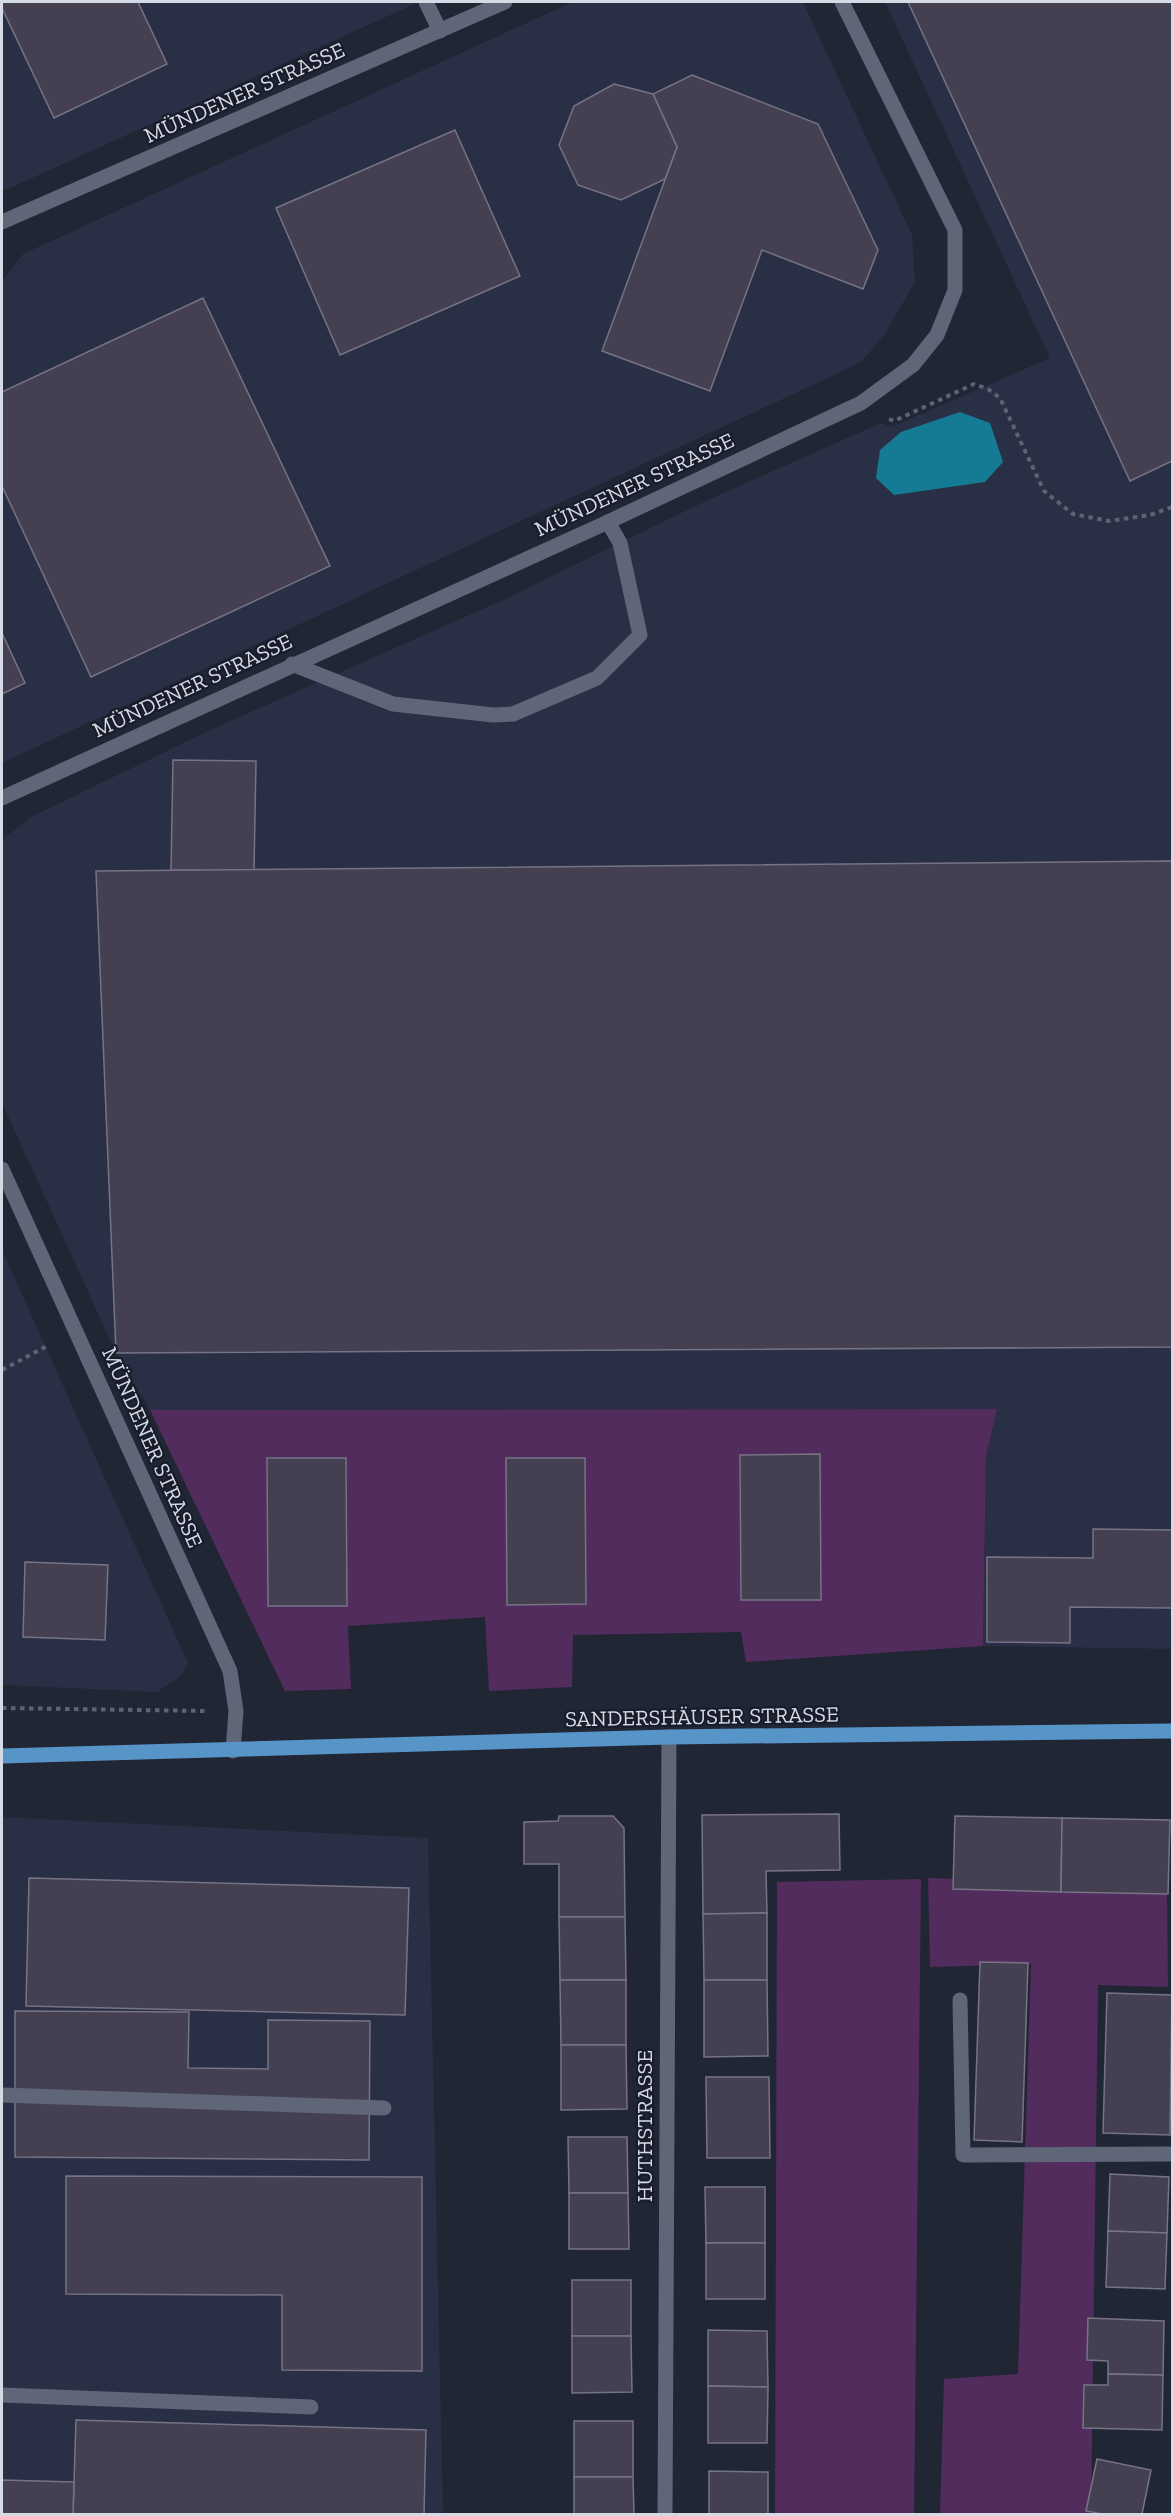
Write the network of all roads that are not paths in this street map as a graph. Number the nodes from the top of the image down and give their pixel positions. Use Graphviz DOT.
graph roads {
  1 [pos="426,2"];
  2 [pos="505,2"];
  3 [pos="842,2"];
  4 [pos="440,31"];
  5 [pos="2,222"];
  6 [pos="608,522"];
  7 [pos="292,664"];
  8 [pos="2,798"];
  9 [pos="2,1169"];
  10 [pos="1173,1731"];
  11 [pos="669,1737"];
  12 [pos="233,1751"];
  13 [pos="2,1756"];
  14 [pos="960,2000"];
  15 [pos="2,2095"];
  16 [pos="384,2108"];
  17 [pos="1173,2154"];
  18 [pos="2,2395"];
  19 [pos="311,2407"];
  20 [pos="665,2514"];
  1 -- 4 [label="street"];
  2 -- 4 [label="street, MÜNDENER STRASSE"];
  3 -- 6 [label="street, MÜNDENER STRASSE"];
  4 -- 5 [label="street, MÜNDENER STRASSE"];
  6 -- 7 [label="street, MÜNDENER STRASSE"];
  6 -- 7 [label="street"];
  7 -- 8 [label="street, MÜNDENER STRASSE"];
  9 -- 12 [label="street, MÜNDENER STRASSE"];
  10 -- 11 [label="main road, SANDERSHÄUSER STRASSE"];
  11 -- 12 [label="main road, SANDERSHÄUSER STRASSE"];
  11 -- 20 [label="street, HUTHSTRASSE"];
  12 -- 13 [label="main road, SANDERSHÄUSER STRASSE"];
  14 -- 17 [label="street"];
  15 -- 16 [label="street"];
  18 -- 19 [label="street"];
}
